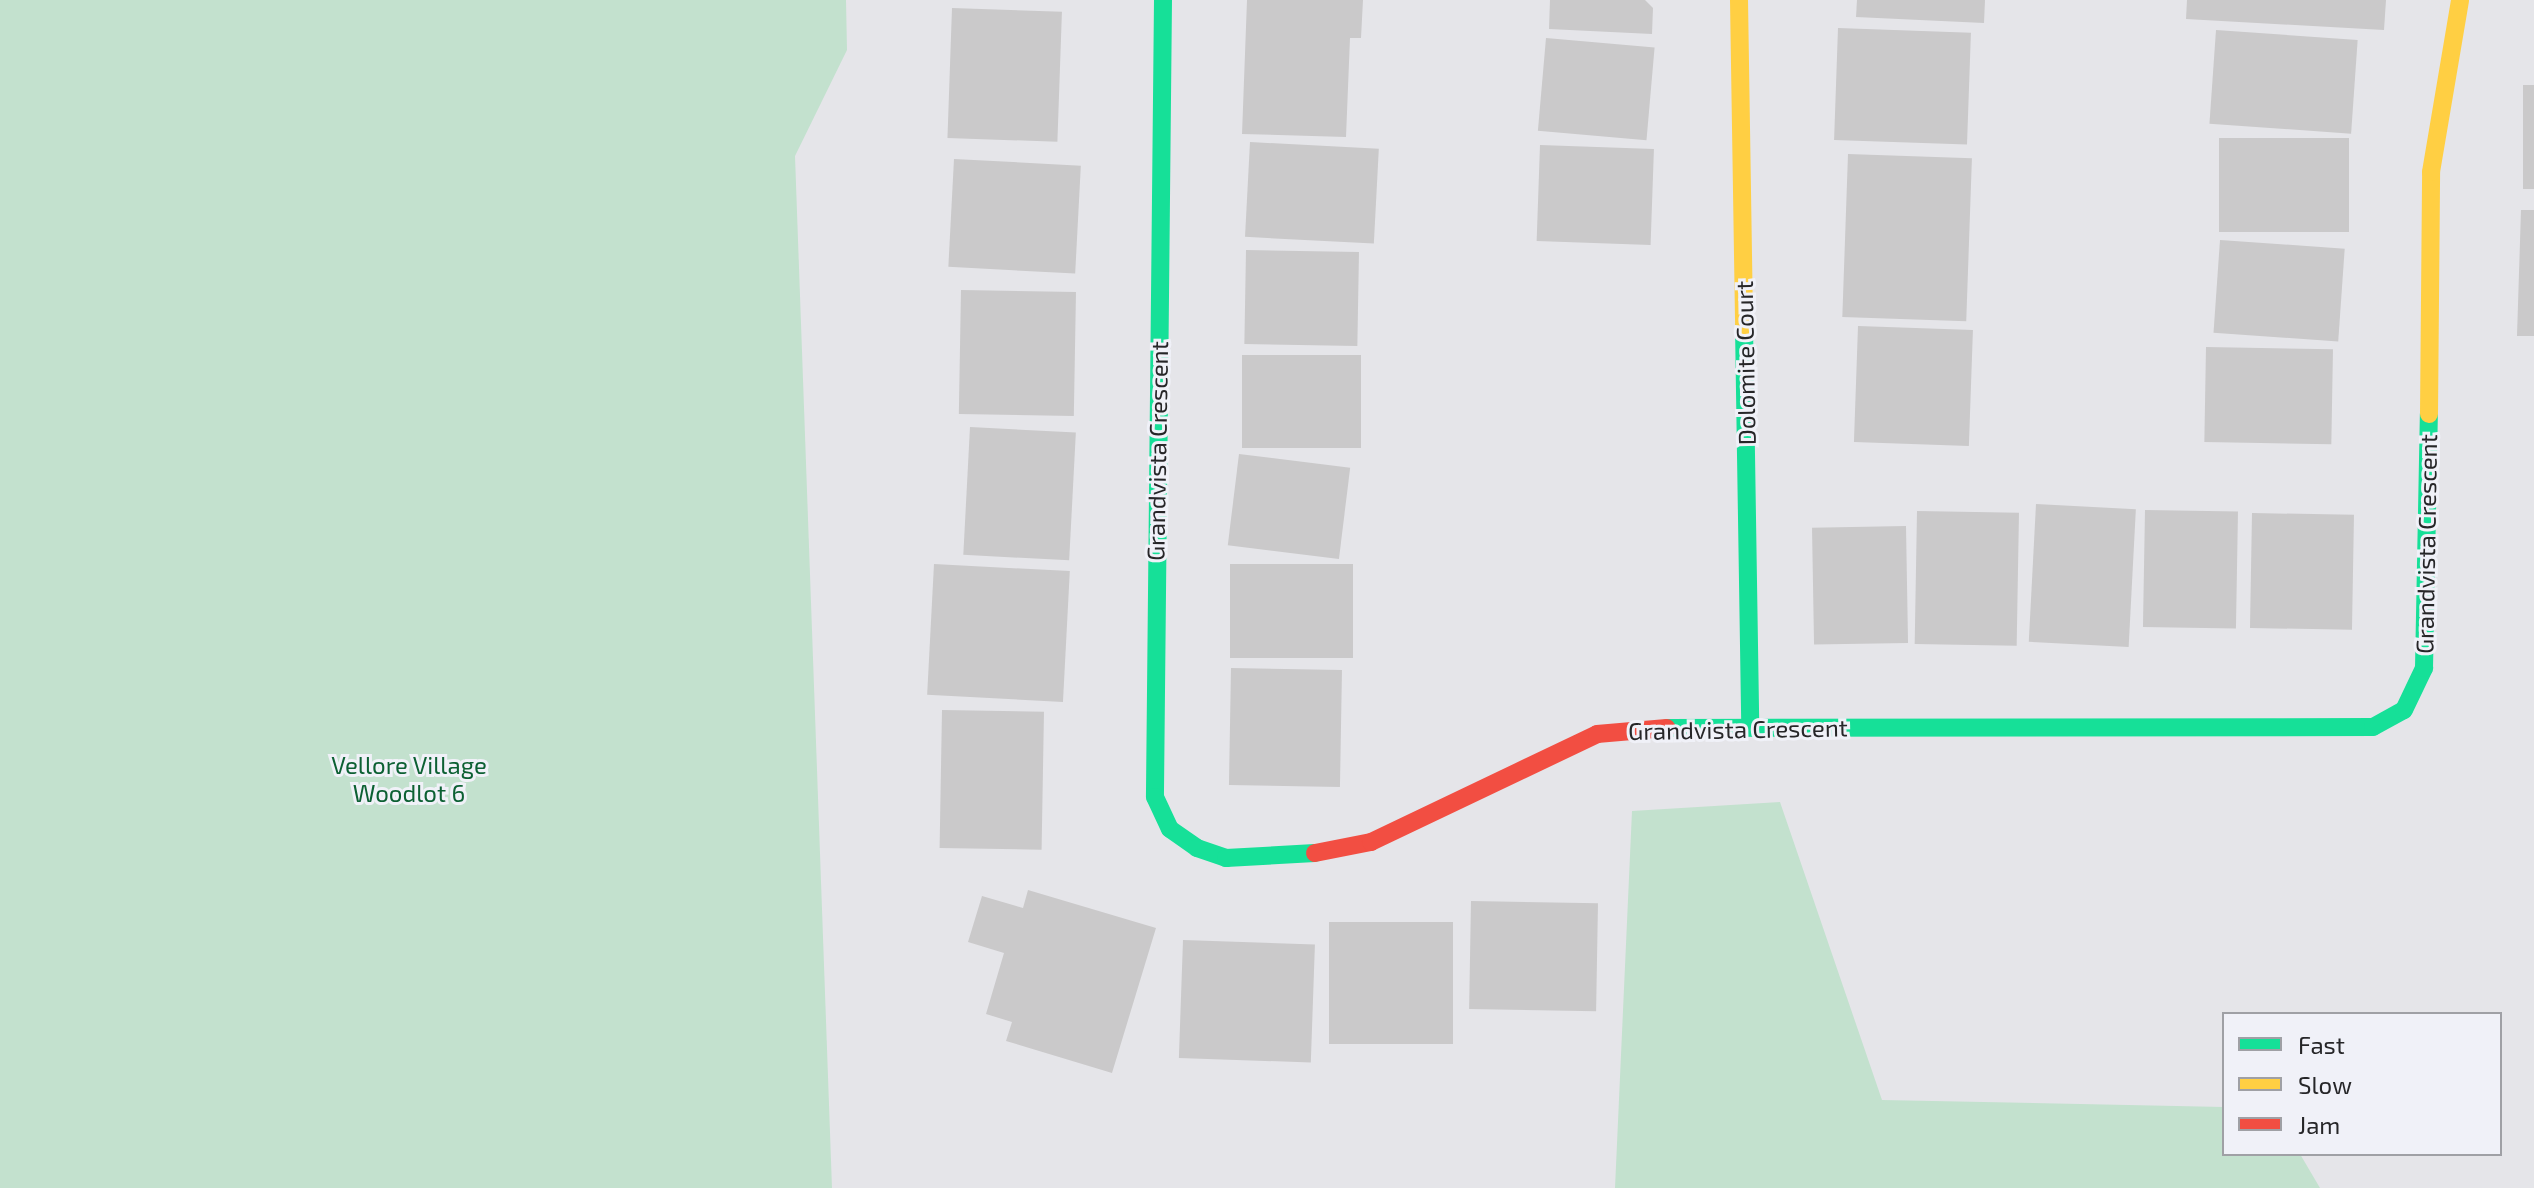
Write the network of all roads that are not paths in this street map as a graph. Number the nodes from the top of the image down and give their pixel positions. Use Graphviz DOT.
graph roads {
  1 [pos="1163,0"];
  2 [pos="1739,0"];
  3 [pos="2460,0"];
  4 [pos="1750,727"];
  1 -- 4 [label="street, Grandvista Crescent"];
  2 -- 4 [label="street, Dolomite Court"];
  3 -- 4 [label="street, Grandvista Crescent"];
}
